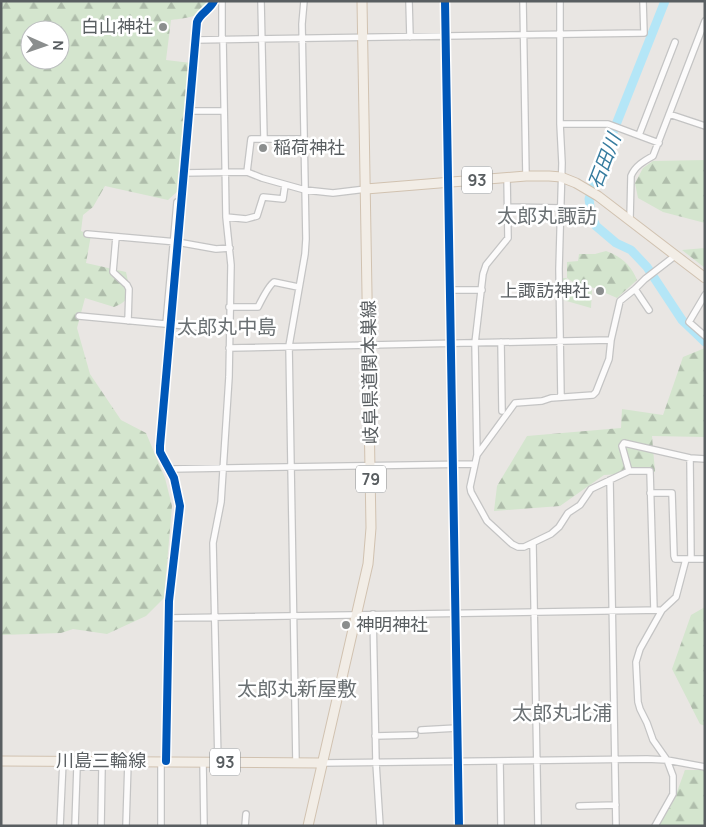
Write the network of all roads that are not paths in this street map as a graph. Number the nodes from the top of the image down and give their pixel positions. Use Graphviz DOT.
graph roads {
  1 [pos="214,1"];
  2 [pos="222,1"];
  3 [pos="261,1"];
  4 [pos="304,1"];
  5 [pos="362,1"];
  6 [pos="409,1"];
  7 [pos="445,1"];
  8 [pos="523,1"];
  9 [pos="560,1"];
  10 [pos="643,1"];
  11 [pos="705,21"];
  12 [pos="524,34"];
  13 [pos="560,34"];
  14 [pos="446,36"];
  15 [pos="363,37"];
  16 [pos="410,37"];
  17 [pos="303,38"];
  18 [pos="261,39"];
  19 [pos="195,40"];
  20 [pos="222,40"];
  21 [pos="675,42"];
  22 [pos="224,110"];
  23 [pos="195,111"];
  24 [pos="669,114"];
  25 [pos="560,124"];
  26 [pos="705,126"];
  27 [pos="639,135"];
  28 [pos="264,139"];
  29 [pos="304,139"];
  30 [pos="659,143"];
  31 [pos="247,172"];
  32 [pos="182,173"];
  33 [pos="224,173"];
  34 [pos="526,176"];
  35 [pos="507,177"];
  36 [pos="562,177"];
  37 [pos="448,182"];
  38 [pos="285,185"];
  39 [pos="366,189"];
  40 [pos="305,190"];
  41 [pos="176,202"];
  42 [pos="508,207"];
  43 [pos="560,208"];
  44 [pos="226,217"];
  45 [pos="630,219"];
  46 [pos="87,234"];
  47 [pos="116,237"];
  48 [pos="175,242"];
  49 [pos="230,248"];
  50 [pos="676,256"];
  51 [pos="705,278"];
  52 [pos="298,287"];
  53 [pos="635,289"];
  54 [pos="449,290"];
  55 [pos="482,290"];
  56 [pos="705,295"];
  57 [pos="229,307"];
  58 [pos="649,310"];
  59 [pos="79,316"];
  60 [pos="128,321"];
  61 [pos="168,324"];
  62 [pos="229,327"];
  63 [pos="705,336"];
  64 [pos="611,340"];
  65 [pos="560,341"];
  66 [pos="501,342"];
  67 [pos="475,343"];
  68 [pos="450,344"];
  69 [pos="369,345"];
  70 [pos="289,346"];
  71 [pos="229,348"];
  72 [pos="562,397"];
  73 [pos="502,411"];
  74 [pos="477,455"];
  75 [pos="690,458"];
  76 [pos="705,459"];
  77 [pos="453,464"];
  78 [pos="474,464"];
  79 [pos="371,465"];
  80 [pos="291,467"];
  81 [pos="223,468"];
  82 [pos="170,469"];
  83 [pos="629,471"];
  84 [pos="610,480"];
  85 [pos="650,494"];
  86 [pos="533,544"];
  87 [pos="688,559"];
  88 [pos="705,559"];
  89 [pos="613,610"];
  90 [pos="654,610"];
  91 [pos="662,610"];
  92 [pos="534,612"];
  93 [pos="455,613"];
  94 [pos="357,614"];
  95 [pos="373,614"];
  96 [pos="294,616"];
  97 [pos="168,618"];
  98 [pos="215,618"];
  99 [pos="457,728"];
  100 [pos="421,730"];
  101 [pos="415,735"];
  102 [pos="376,736"];
  103 [pos="616,759"];
  104 [pos="537,760"];
  105 [pos="667,760"];
  106 [pos="1,761"];
  107 [pos="63,761"];
  108 [pos="164,761"];
  109 [pos="500,761"];
  110 [pos="128,762"];
  111 [pos="204,762"];
  112 [pos="218,762"];
  113 [pos="296,762"];
  114 [pos="457,762"];
  115 [pos="321,763"];
  116 [pos="376,763"];
  117 [pos="705,767"];
  118 [pos="616,805"];
  119 [pos="579,806"];
  120 [pos="246,814"];
  121 [pos="60,826"];
  122 [pos="75,826"];
  123 [pos="101,826"];
  124 [pos="126,826"];
  125 [pos="161,826"];
  126 [pos="204,826"];
  127 [pos="246,826"];
  128 [pos="308,826"];
  129 [pos="380,826"];
  130 [pos="459,826"];
  131 [pos="501,826"];
  132 [pos="538,826"];
  133 [pos="616,826"];
  134 [pos="654,826"];
  1 -- 19 [label="street"];
  2 -- 20 [label="street"];
  3 -- 18 [label="street"];
  4 -- 17 [label="street"];
  5 -- 15 [label="main road, 岐阜県道関本巣線 / 79"];
  6 -- 16 [label="street"];
  7 -- 14 [label="street"];
  8 -- 12 [label="street"];
  9 -- 13 [label="street"];
  10 -- 13 [label="street"];
  11 -- 24 [label="street"];
  12 -- 13 [label="street"];
  12 -- 14 [label="street"];
  12 -- 34 [label="street"];
  13 -- 25 [label="street"];
  14 -- 16 [label="street"];
  14 -- 37 [label="street"];
  15 -- 16 [label="street"];
  15 -- 17 [label="street"];
  15 -- 39 [label="main road, 岐阜県道関本巣線 / 79"];
  17 -- 18 [label="street"];
  17 -- 29 [label="street"];
  18 -- 20 [label="street"];
  18 -- 28 [label="street"];
  19 -- 20 [label="street"];
  19 -- 32 [label="street"];
  20 -- 22 [label="street"];
  21 -- 27 [label="street"];
  22 -- 23 [label="street"];
  22 -- 33 [label="street"];
  24 -- 26 [label="street"];
  24 -- 30 [label="street"];
  25 -- 27 [label="street"];
  25 -- 36 [label="street"];
  27 -- 30 [label="street"];
  28 -- 29 [label="street"];
  28 -- 31 [label="street"];
  29 -- 40 [label="street"];
  30 -- 45 [label="street"];
  31 -- 33 [label="street"];
  31 -- 38 [label="street"];
  32 -- 33 [label="street"];
  32 -- 48 [label="street"];
  33 -- 44 [label="street"];
  34 -- 35 [label="main road, 93"];
  34 -- 36 [label="main road, 93"];
  35 -- 37 [label="main road, 93"];
  35 -- 42 [label="street"];
  36 -- 43 [label="street"];
  36 -- 45 [label="main road, 93"];
  37 -- 39 [label="main road, 93"];
  37 -- 54 [label="street"];
  38 -- 40 [label="street"];
  38 -- 44 [label="street"];
  39 -- 40 [label="street"];
  39 -- 69 [label="main road, 岐阜県道関本巣線 / 79"];
  40 -- 52 [label="street"];
  41 -- 48 [label="street"];
  42 -- 43 [label="street"];
  42 -- 55 [label="street"];
  43 -- 65 [label="street"];
  44 -- 49 [label="street"];
  45 -- 50 [label="main road, 93"];
  46 -- 47 [label="street"];
  47 -- 48 [label="street"];
  47 -- 60 [label="street"];
  48 -- 49 [label="street"];
  48 -- 61 [label="street"];
  49 -- 57 [label="street"];
  50 -- 51 [label="main road, 93"];
  50 -- 53 [label="street"];
  52 -- 57 [label="street"];
  52 -- 70 [label="street"];
  53 -- 58 [label="street"];
  53 -- 64 [label="street"];
  54 -- 55 [label="street"];
  54 -- 68 [label="street"];
  55 -- 67 [label="street"];
  56 -- 63 [label="street"];
  57 -- 62 [label="street"];
  59 -- 60 [label="street"];
  60 -- 61 [label="street"];
  61 -- 62 [label="street"];
  61 -- 82 [label="street"];
  62 -- 71 [label="street"];
  64 -- 65 [label="street"];
  64 -- 72 [label="street"];
  65 -- 66 [label="street"];
  65 -- 72 [label="street"];
  66 -- 67 [label="street"];
  66 -- 73 [label="street"];
  67 -- 68 [label="street"];
  67 -- 74 [label="street"];
  68 -- 69 [label="street"];
  68 -- 77 [label="street"];
  69 -- 70 [label="street"];
  69 -- 79 [label="main road, 岐阜県道関本巣線 / 79"];
  70 -- 71 [label="street"];
  70 -- 80 [label="street"];
  71 -- 81 [label="street"];
  72 -- 74 [label="street"];
  74 -- 78 [label="street"];
  75 -- 76 [label="street"];
  75 -- 83 [label="street"];
  75 -- 87 [label="street"];
  77 -- 78 [label="street"];
  77 -- 79 [label="street"];
  77 -- 93 [label="street"];
  78 -- 86 [label="street"];
  79 -- 80 [label="street"];
  79 -- 94 [label="main road, 岐阜県道関本巣線 / 79"];
  80 -- 81 [label="street"];
  80 -- 96 [label="street"];
  81 -- 82 [label="street"];
  81 -- 98 [label="street"];
  82 -- 97 [label="street"];
  83 -- 84 [label="street"];
  83 -- 85 [label="street"];
  84 -- 86 [label="street"];
  84 -- 89 [label="street"];
  85 -- 87 [label="street"];
  85 -- 90 [label="street"];
  86 -- 92 [label="street"];
  87 -- 88 [label="street"];
  87 -- 91 [label="street"];
  89 -- 90 [label="street"];
  89 -- 92 [label="street"];
  89 -- 103 [label="street"];
  90 -- 91 [label="street"];
  91 -- 105 [label="street"];
  92 -- 93 [label="street"];
  92 -- 104 [label="street"];
  93 -- 95 [label="street"];
  93 -- 99 [label="street"];
  94 -- 95 [label="street"];
  94 -- 96 [label="street"];
  94 -- 115 [label="main road, 岐阜県道関本巣線 / 79"];
  95 -- 102 [label="street"];
  96 -- 98 [label="street"];
  96 -- 113 [label="street"];
  97 -- 98 [label="street"];
  97 -- 108 [label="street"];
  98 -- 112 [label="street"];
  99 -- 100 [label="street"];
  99 -- 114 [label="street"];
  101 -- 102 [label="street"];
  102 -- 116 [label="street"];
  103 -- 104 [label="street"];
  103 -- 105 [label="street"];
  103 -- 118 [label="street"];
  104 -- 109 [label="street"];
  104 -- 132 [label="street"];
  105 -- 117 [label="street"];
  105 -- 134 [label="street"];
  106 -- 107 [label="main road, 川島三輪線 / 93"];
  107 -- 110 [label="main road, 川島三輪線 / 93"];
  107 -- 121 [label="street"];
  108 -- 110 [label="main road, 川島三輪線 / 93"];
  108 -- 111 [label="main road, 川島三輪線 / 93"];
  108 -- 125 [label="street"];
  109 -- 114 [label="street"];
  109 -- 131 [label="street"];
  110 -- 124 [label="street"];
  111 -- 112 [label="main road, 川島三輪線 / 93"];
  111 -- 126 [label="street"];
  112 -- 113 [label="main road, 川島三輪線 / 93"];
  113 -- 115 [label="main road, 川島三輪線 / 93"];
  114 -- 116 [label="street"];
  114 -- 130 [label="street"];
  115 -- 116 [label="street"];
  115 -- 128 [label="main road, 岐阜県道関本巣線 / 79"];
  116 -- 129 [label="street"];
  118 -- 119 [label="street"];
  118 -- 133 [label="street"];
  120 -- 127 [label="street"];
  122 -- 123 [label="street"];
}
